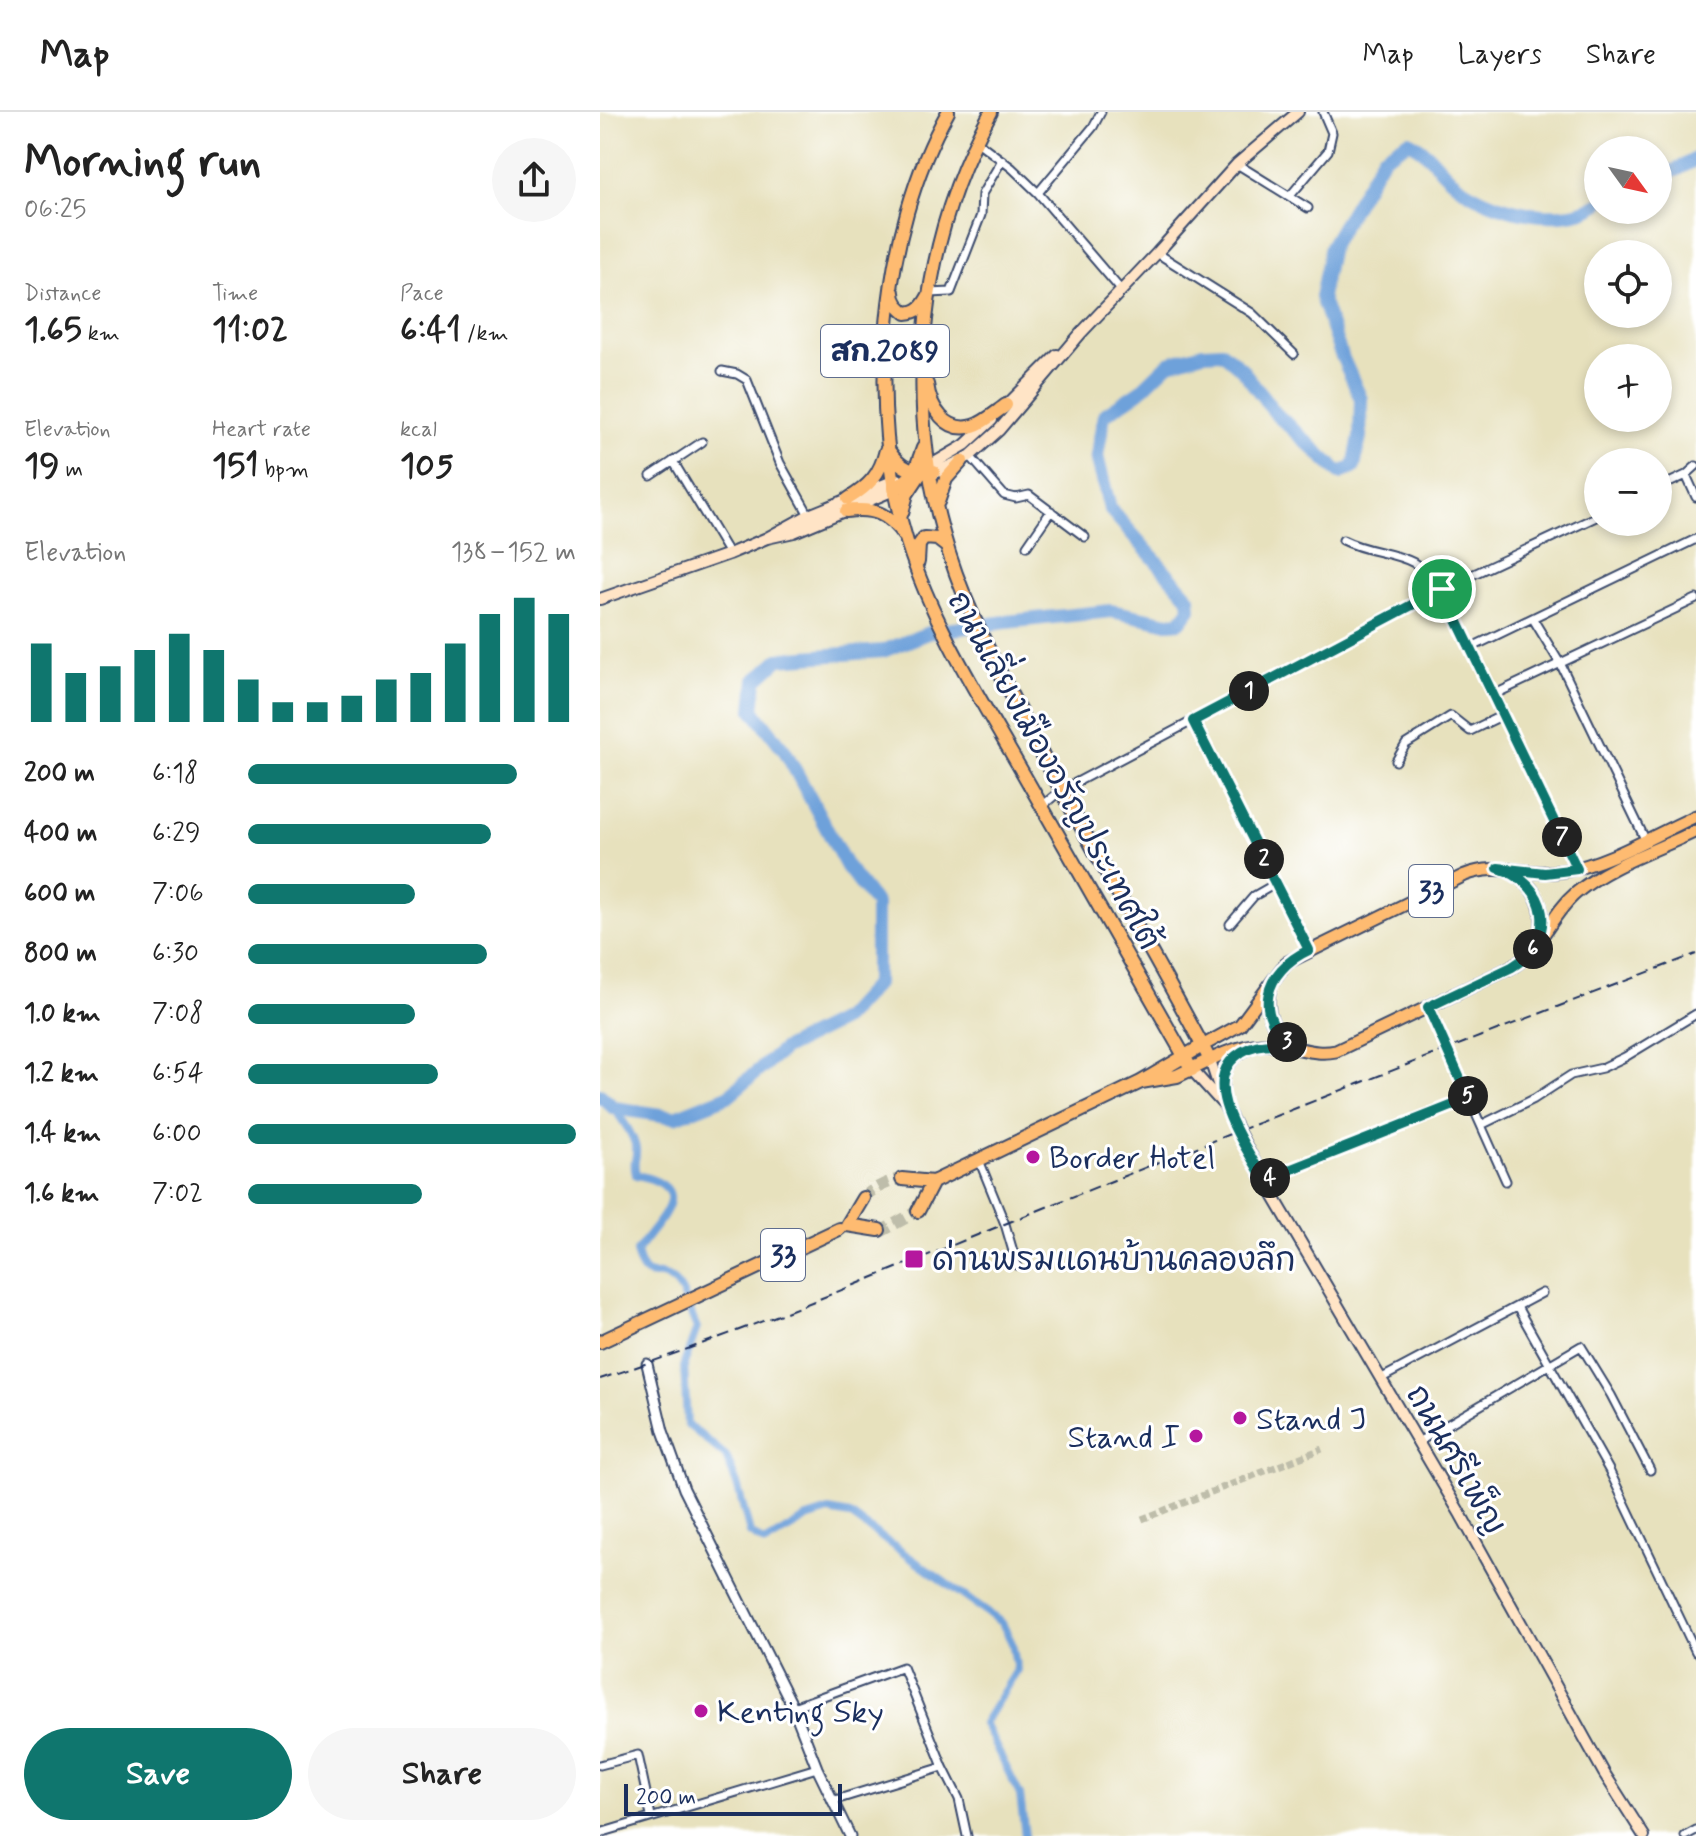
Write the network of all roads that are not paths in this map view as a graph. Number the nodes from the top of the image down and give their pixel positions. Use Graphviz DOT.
graph roads {
  1 [pos="991,112"];
  2 [pos="1101,112"];
  3 [pos="1298,112"];
  4 [pos="1323,112"];
  5 [pos="942,114"];
  6 [pos="975,140"];
  7 [pos="1002,160"];
  8 [pos="1237,164"];
  9 [pos="1038,193"];
  10 [pos="1290,196"];
  11 [pos="1308,208"];
  12 [pos="1157,253"];
  13 [pos="893,284"];
  14 [pos="1121,290"];
  15 [pos="930,293"];
  16 [pos="1081,333"];
  17 [pos="1294,354"];
  18 [pos="924,365"];
  19 [pos="722,371"];
  20 [pos="1006,405"];
  21 [pos="702,442"];
  22 [pos="888,446"];
  23 [pos="966,458"];
  24 [pos="673,461"];
  25 [pos="1696,466"];
  26 [pos="1686,475"];
  27 [pos="651,476"];
  28 [pos="915,477"];
  29 [pos="1672,482"];
  30 [pos="1696,497"];
  31 [pos="936,502"];
  32 [pos="847,505"];
  33 [pos="1051,511"];
  34 [pos="809,515"];
  35 [pos="901,516"];
  36 [pos="1584,523"];
  37 [pos="1085,537"];
  38 [pos="767,538"];
  39 [pos="1696,539"];
  40 [pos="1343,540"];
  41 [pos="907,542"];
  42 [pos="1027,546"];
  43 [pos="947,548"];
  44 [pos="729,554"];
  45 [pos="918,569"];
  46 [pos="1441,590"];
  47 [pos="600,599"];
  48 [pos="1696,599"];
  49 [pos="1533,619"];
  50 [pos="1470,648"];
  51 [pos="1561,665"];
  52 [pos="1493,695"];
  53 [pos="1503,715"];
  54 [pos="1193,721"];
  55 [pos="1396,761"];
  56 [pos="1060,791"];
  57 [pos="1042,806"];
  58 [pos="1696,816"];
  59 [pos="1696,831"];
  60 [pos="1645,839"];
  61 [pos="1498,868"];
  62 [pos="1577,869"];
  63 [pos="1275,884"];
  64 [pos="1230,924"];
  65 [pos="1539,939"];
  66 [pos="1309,950"];
  67 [pos="1272,982"];
  68 [pos="1428,1007"];
  69 [pos="1696,1014"];
  70 [pos="1257,1044"];
  71 [pos="1202,1046"];
  72 [pos="1296,1048"];
  73 [pos="1184,1056"];
  74 [pos="1210,1060"];
  75 [pos="1192,1070"];
  76 [pos="1141,1082"];
  77 [pos="1469,1099"];
  78 [pos="1226,1108"];
  79 [pos="1481,1125"];
  80 [pos="979,1160"];
  81 [pos="902,1179"];
  82 [pos="1264,1180"];
  83 [pos="1506,1181"];
  84 [pos="933,1182"];
  85 [pos="863,1198"];
  86 [pos="918,1211"];
  87 [pos="839,1229"];
  88 [pos="879,1230"];
  89 [pos="1017,1265"];
  90 [pos="1542,1293"];
  91 [pos="1517,1307"];
  92 [pos="600,1342"];
  93 [pos="647,1364"];
  94 [pos="1550,1366"];
  95 [pos="1380,1379"];
  96 [pos="1418,1442"];
  97 [pos="1650,1470"];
  98 [pos="1696,1652"];
  99 [pos="793,1707"];
  100 [pos="600,1765"];
  101 [pos="943,1767"];
  102 [pos="817,1768"];
  103 [pos="832,1801"];
  104 [pos="651,1816"];
  105 [pos="1696,1830"];
  106 [pos="600,1833"];
  107 [pos="850,1836"];
  108 [pos="967,1836"];
  109 [pos="1644,1836"];
  110 [pos="1685,1836"];
  1 -- 6 [label="highway, ถนนเลี่ยงเมืองอรัญประเทศใต้ / สก.2089"];
  2 -- 9 [label="street"];
  3 -- 8 [label="main road"];
  4 -- 10 [label="street"];
  5 -- 13 [label="highway, ถนนเลี่ยงเมืองอรัญประเทศใต้ / สก.2089"];
  6 -- 7 [label="street"];
  6 -- 15 [label="highway, ถนนเลี่ยงเมืองอรัญประเทศใต้ / สก.2089"];
  7 -- 9 [label="street"];
  7 -- 15 [label="street"];
  8 -- 10 [label="street"];
  8 -- 12 [label="main road"];
  9 -- 14 [label="street"];
  10 -- 11 [label="street"];
  12 -- 14 [label="main road"];
  12 -- 17 [label="street"];
  13 -- 15 [label="highway"];
  13 -- 22 [label="highway, ถนนเลี่ยงเมืองอรัญประเทศใต้ / สก.2089"];
  14 -- 16 [label="main road"];
  15 -- 18 [label="highway, ถนนเลี่ยงเมืองอรัญประเทศใต้ / สก.2089"];
  16 -- 20 [label="main road"];
  16 -- 23 [label="main road"];
  18 -- 20 [label="highway"];
  18 -- 28 [label="highway, ถนนเลี่ยงเมืองอรัญประเทศใต้ / สก.2089"];
  19 -- 34 [label="street"];
  20 -- 28 [label="main road"];
  21 -- 24 [label="street"];
  22 -- 28 [label="highway, ถนนเลี่ยงเมืองอรัญประเทศใต้ / สก.2089"];
  22 -- 28 [label="highway"];
  22 -- 32 [label="highway"];
  23 -- 28 [label="main road"];
  23 -- 31 [label="highway"];
  23 -- 33 [label="street"];
  24 -- 27 [label="street"];
  24 -- 44 [label="street"];
  25 -- 26 [label="street"];
  26 -- 29 [label="street"];
  26 -- 30 [label="street"];
  28 -- 31 [label="highway, ถนนเลี่ยงเมืองอรัญประเทศใต้ / สก.2089"];
  28 -- 32 [label="main road"];
  28 -- 35 [label="highway, ถนนเลี่ยงเมืองอรัญประเทศใต้ / สก.2089"];
  28 -- 35 [label="highway"];
  31 -- 43 [label="highway, ถนนเลี่ยงเมืองอรัญประเทศใต้ / สก.2089"];
  32 -- 34 [label="main road"];
  32 -- 38 [label="main road"];
  32 -- 41 [label="highway"];
  33 -- 37 [label="street"];
  33 -- 42 [label="street"];
  34 -- 38 [label="main road"];
  35 -- 41 [label="highway, ถนนเลี่ยงเมืองอรัญประเทศใต้ / สก.2089"];
  36 -- 46 [label="street"];
  38 -- 44 [label="main road"];
  39 -- 49 [label="street"];
  40 -- 46 [label="street"];
  41 -- 45 [label="highway, ถนนเลี่ยงเมืองอรัญประเทศใต้ / สก.2089"];
  43 -- 45 [label="highway"];
  43 -- 56 [label="highway, ถนนเลี่ยงเมืองอรัญประเทศใต้ / สก.2089"];
  44 -- 47 [label="main road"];
  45 -- 57 [label="highway, ถนนเลี่ยงเมืองอรัญประเทศใต้ / สก.2089"];
  46 -- 50 [label="street"];
  46 -- 54 [label="street"];
  48 -- 51 [label="street"];
  49 -- 50 [label="street"];
  49 -- 51 [label="street"];
  50 -- 52 [label="street"];
  51 -- 52 [label="street"];
  51 -- 60 [label="street"];
  52 -- 53 [label="street"];
  53 -- 55 [label="street"];
  53 -- 62 [label="street"];
  54 -- 56 [label="street"];
  54 -- 63 [label="street"];
  56 -- 57 [label="street"];
  56 -- 71 [label="highway, ถนนเลี่ยงเมืองอรัญประเทศใต้ / สก.2089"];
  57 -- 73 [label="highway, ถนนเลี่ยงเมืองอรัญประเทศใต้ / สก.2089"];
  58 -- 60 [label="main road, 33"];
  59 -- 65 [label="main road"];
  60 -- 62 [label="main road, 33"];
  61 -- 62 [label="main road, 33"];
  61 -- 65 [label="main road"];
  61 -- 66 [label="main road, 33"];
  63 -- 64 [label="street"];
  63 -- 66 [label="street"];
  65 -- 68 [label="main road"];
  66 -- 67 [label="main road, 33"];
  67 -- 71 [label="main road, 33"];
  67 -- 72 [label="main road"];
  68 -- 72 [label="main road"];
  68 -- 77 [label="street"];
  69 -- 79 [label="street"];
  70 -- 72 [label="main road"];
  70 -- 74 [label="main road"];
  70 -- 78 [label="main road"];
  71 -- 73 [label="highway, 33"];
  71 -- 74 [label="highway, ถนนเลี่ยงเมืองอรัญประเทศใต้ / สก.2089"];
  73 -- 75 [label="highway, ถนนเลี่ยงเมืองอรัญประเทศใต้ / สก.2089"];
  73 -- 76 [label="highway, 33"];
  74 -- 75 [label="highway"];
  74 -- 78 [label="main road, ถนนศรีเพ็ญ"];
  75 -- 76 [label="highway"];
  75 -- 78 [label="main road, ถนนศรีเพ็ญ"];
  76 -- 80 [label="highway"];
  77 -- 79 [label="street"];
  77 -- 82 [label="street"];
  78 -- 82 [label="main road, ถนนศรีเพ็ญ"];
  79 -- 83 [label="street"];
  80 -- 84 [label="highway"];
  80 -- 89 [label="street"];
  81 -- 84 [label="highway"];
  82 -- 95 [label="main road, ถนนศรีเพ็ญ"];
  84 -- 86 [label="highway"];
  85 -- 88 [label="highway"];
  87 -- 92 [label="highway, 33"];
  90 -- 91 [label="street"];
  91 -- 94 [label="street"];
  91 -- 95 [label="street"];
  93 -- 99 [label="street"];
  94 -- 96 [label="street"];
  94 -- 97 [label="street"];
  94 -- 98 [label="street"];
  95 -- 96 [label="main road, ถนนศรีเพ็ญ"];
  96 -- 109 [label="main road, ถนนศรีเพ็ญ"];
  99 -- 101 [label="street"];
  99 -- 102 [label="street"];
  100 -- 104 [label="street"];
  101 -- 103 [label="street"];
  101 -- 108 [label="street"];
  102 -- 103 [label="street"];
  102 -- 104 [label="street"];
  103 -- 107 [label="street"];
  104 -- 106 [label="street"];
  105 -- 110 [label="street"];
}
